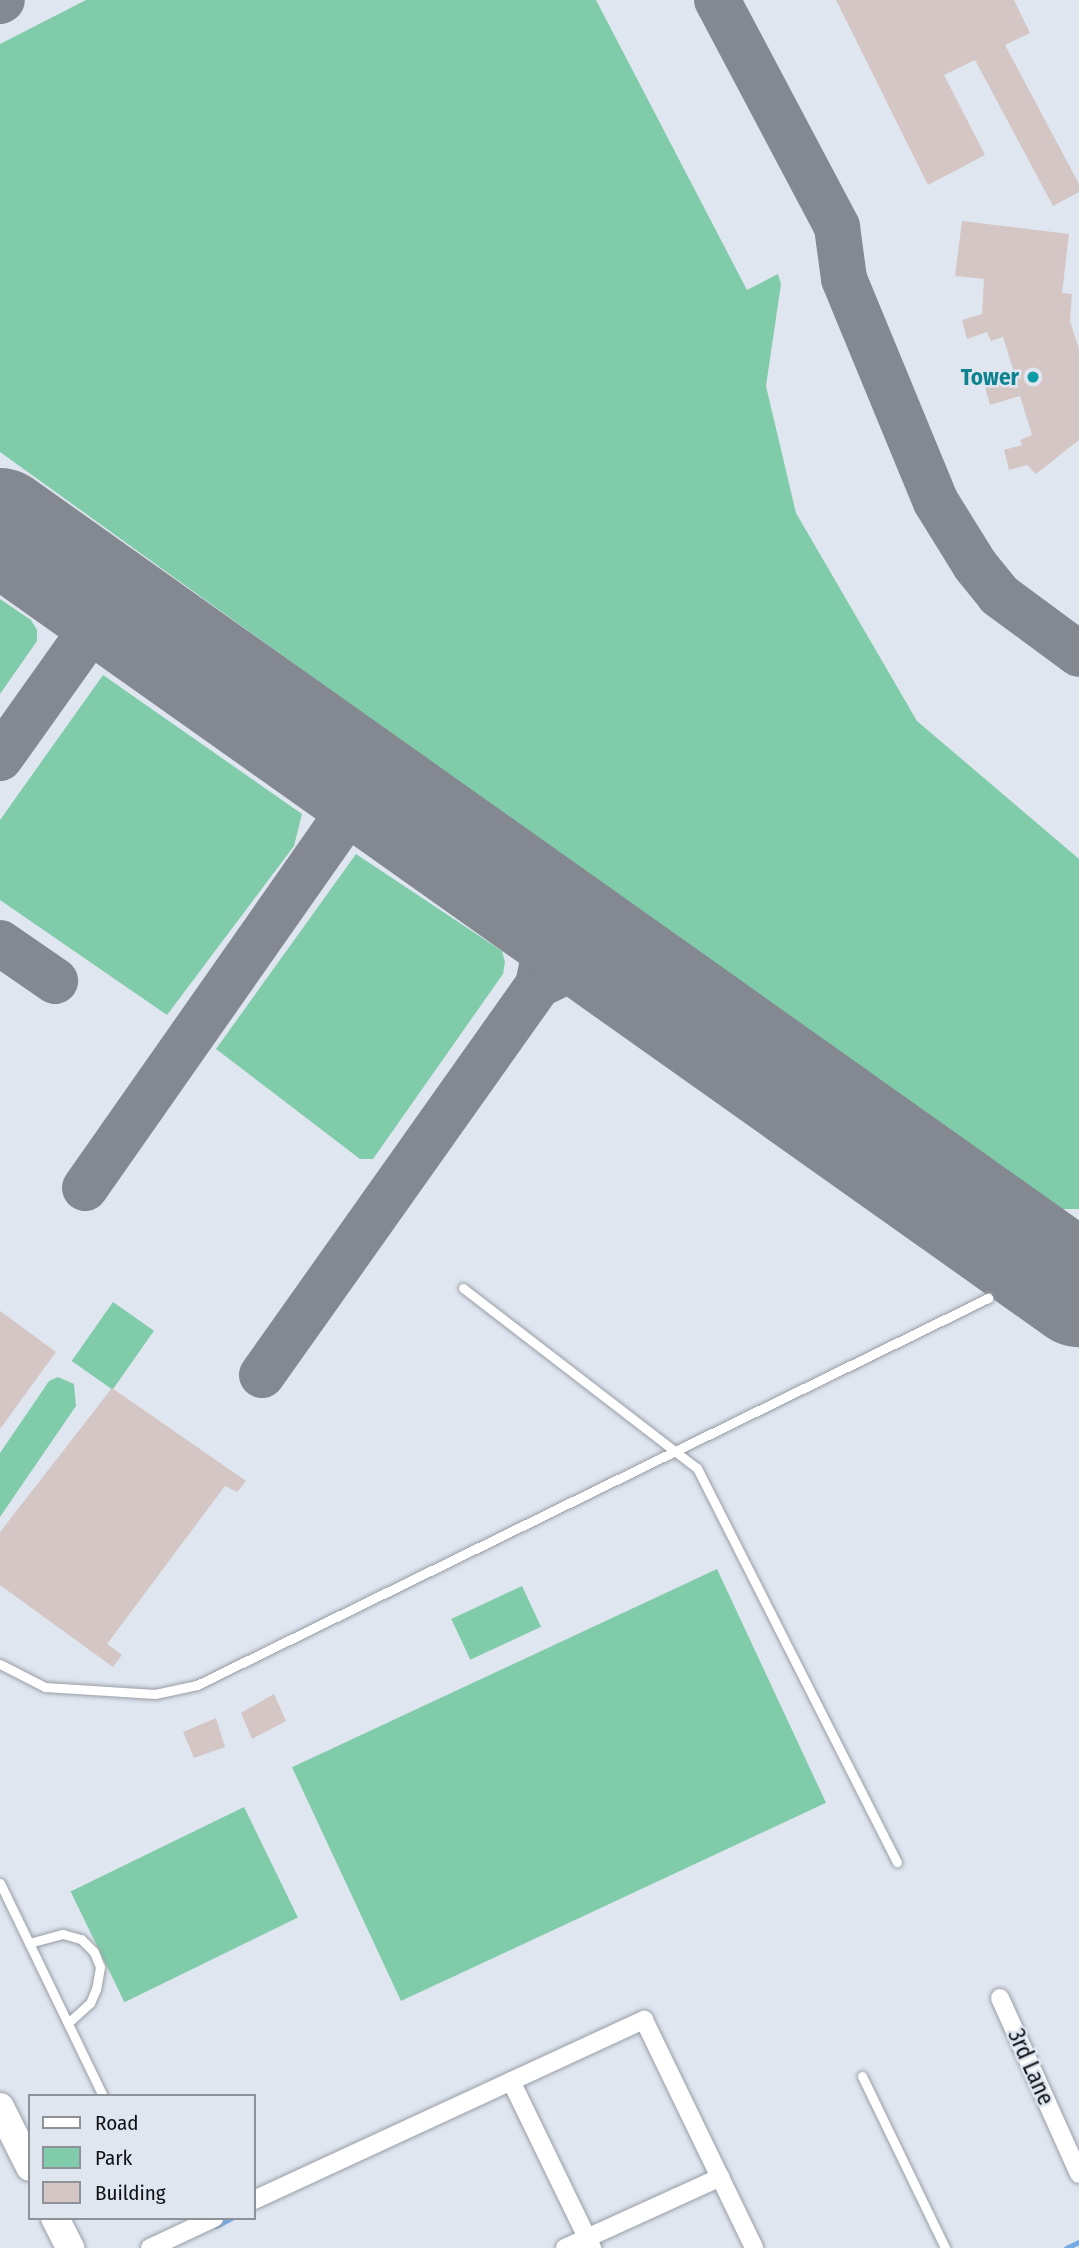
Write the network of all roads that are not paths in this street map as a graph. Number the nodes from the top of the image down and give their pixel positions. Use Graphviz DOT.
graph roads {
  1 [pos="463,1288"];
  2 [pos="988,1298"];
  3 [pos="676,1454"];
  4 [pos="0,1664"];
  5 [pos="897,1862"];
  6 [pos="0,1883"];
  7 [pos="29,1942"];
  8 [pos="1000,1998"];
  9 [pos="68,2023"];
  10 [pos="862,2076"];
  11 [pos="511,2081"];
  12 [pos="102,2094"];
  13 [pos="0,2107"];
  14 [pos="28,2163"];
  15 [pos="1079,2174"];
  16 [pos="720,2177"];
  17 [pos="256,2199"];
  18 [pos="56,2220"];
  19 [pos="210,2220"];
  20 [pos="590,2243"];
  21 [pos="70,2248"];
  22 [pos="150,2248"];
  23 [pos="565,2248"];
  24 [pos="754,2248"];
  25 [pos="945,2248"];
  1 -- 3 [label="lane"];
  2 -- 3 [label="lane"];
  3 -- 4 [label="lane"];
  3 -- 5 [label="lane"];
  6 -- 7 [label="lane"];
  7 -- 9 [label="lane"];
  7 -- 9 [label="lane"];
  8 -- 15 [label="street, 3rd Lane"];
  9 -- 12 [label="lane"];
  10 -- 25 [label="lane"];
  11 -- 16 [label="street"];
  11 -- 17 [label="street"];
  11 -- 20 [label="street"];
  13 -- 14 [label="main road"];
  16 -- 20 [label="street"];
  16 -- 24 [label="street"];
  18 -- 21 [label="main road"];
  19 -- 22 [label="street"];
  20 -- 23 [label="street"];
}
